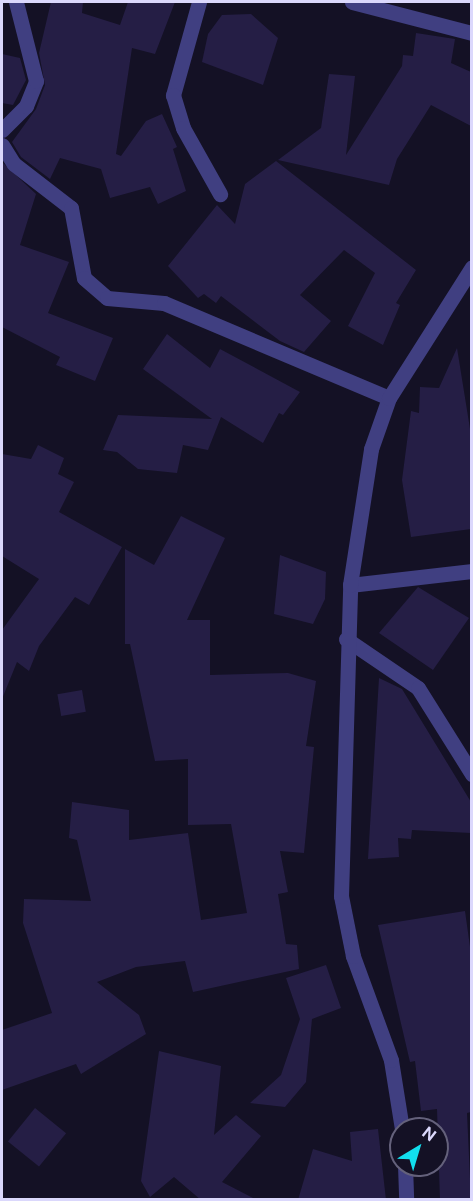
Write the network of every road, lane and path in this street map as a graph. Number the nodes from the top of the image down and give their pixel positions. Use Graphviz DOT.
graph roads {
  1 [pos="16,2"];
  2 [pos="199,2"];
  3 [pos="352,2"];
  4 [pos="471,33"];
  5 [pos="2,130"];
  6 [pos="2,145"];
  7 [pos="220,194"];
  8 [pos="471,267"];
  9 [pos="389,398"];
  10 [pos="471,571"];
  11 [pos="350,585"];
  12 [pos="346,639"];
  13 [pos="471,774"];
  14 [pos="400,1117"];
  15 [pos="405,1177"];
  16 [pos="406,1200"];
  1 -- 5 [label="street"];
  2 -- 7 [label="street"];
  3 -- 4 [label="street"];
  6 -- 9 [label="street"];
  8 -- 9 [label="street"];
  9 -- 11 [label="street"];
  10 -- 11 [label="street"];
  11 -- 12 [label="street"];
  12 -- 13 [label="street"];
  12 -- 14 [label="street"];
  15 -- 16 [label="street"];
}
